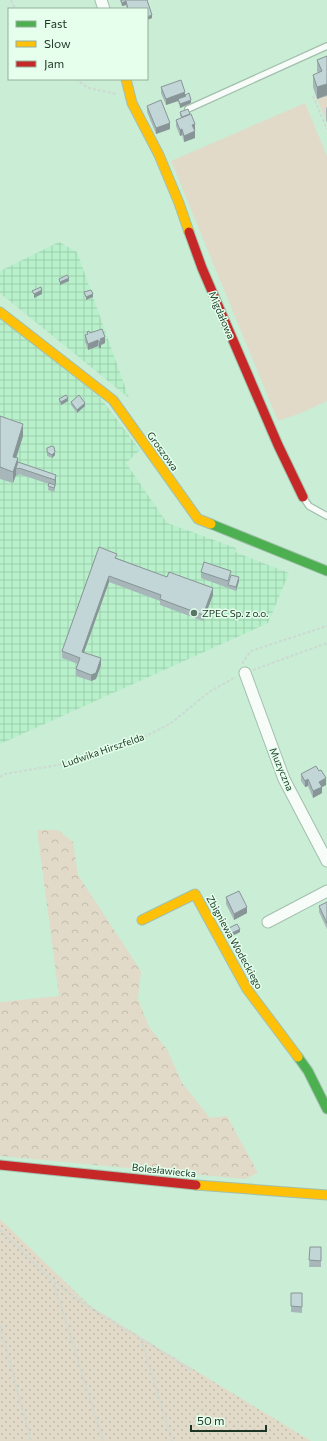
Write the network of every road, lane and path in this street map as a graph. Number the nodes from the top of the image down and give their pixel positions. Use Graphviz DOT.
graph roads {
  1 [pos="327,46"];
  2 [pos="77,80"];
  3 [pos="126,80"];
  4 [pos="314,96"];
  5 [pos="132,103"];
  6 [pos="188,109"];
  7 [pos="327,129"];
  8 [pos="0,312"];
  9 [pos="303,497"];
  10 [pos="327,516"];
  11 [pos="327,571"];
  12 [pos="327,626"];
  13 [pos="327,643"];
  14 [pos="245,673"];
  15 [pos="0,777"];
  16 [pos="327,861"];
  17 [pos="327,891"];
  18 [pos="142,920"];
  19 [pos="268,922"];
  20 [pos="327,1109"];
  21 [pos="0,1165"];
  22 [pos="327,1195"];
  23 [pos="0,1230"];
  24 [pos="54,1282"];
  25 [pos="0,1326"];
  26 [pos="141,1339"];
  27 [pos="192,1370"];
  28 [pos="31,1441"];
  29 [pos="103,1441"];
  30 [pos="172,1441"];
  1 -- 6 [label="lane"];
  2 -- 5 [label="path"];
  3 -- 5 [label="street, Migdałowa"];
  4 -- 7 [label="path"];
  5 -- 9 [label="street, Migdałowa"];
  8 -- 11 [label="street, Groszowa"];
  9 -- 10 [label="lane, Migdałowa"];
  12 -- 14 [label="path"];
  13 -- 14 [label="path, Ludwika Hirszfelda"];
  14 -- 15 [label="path, Ludwika Hirszfelda"];
  14 -- 16 [label="street, Muzyczna"];
  17 -- 19 [label="street"];
  18 -- 20 [label="street, Zbigniewa Wodeckiego"];
  21 -- 22 [label="street, Bolesławiecka"];
  23 -- 24 [label="path"];
  24 -- 26 [label="path"];
  24 -- 29 [label="path"];
  25 -- 28 [label="path"];
  26 -- 27 [label="path"];
  26 -- 30 [label="path"];
}
